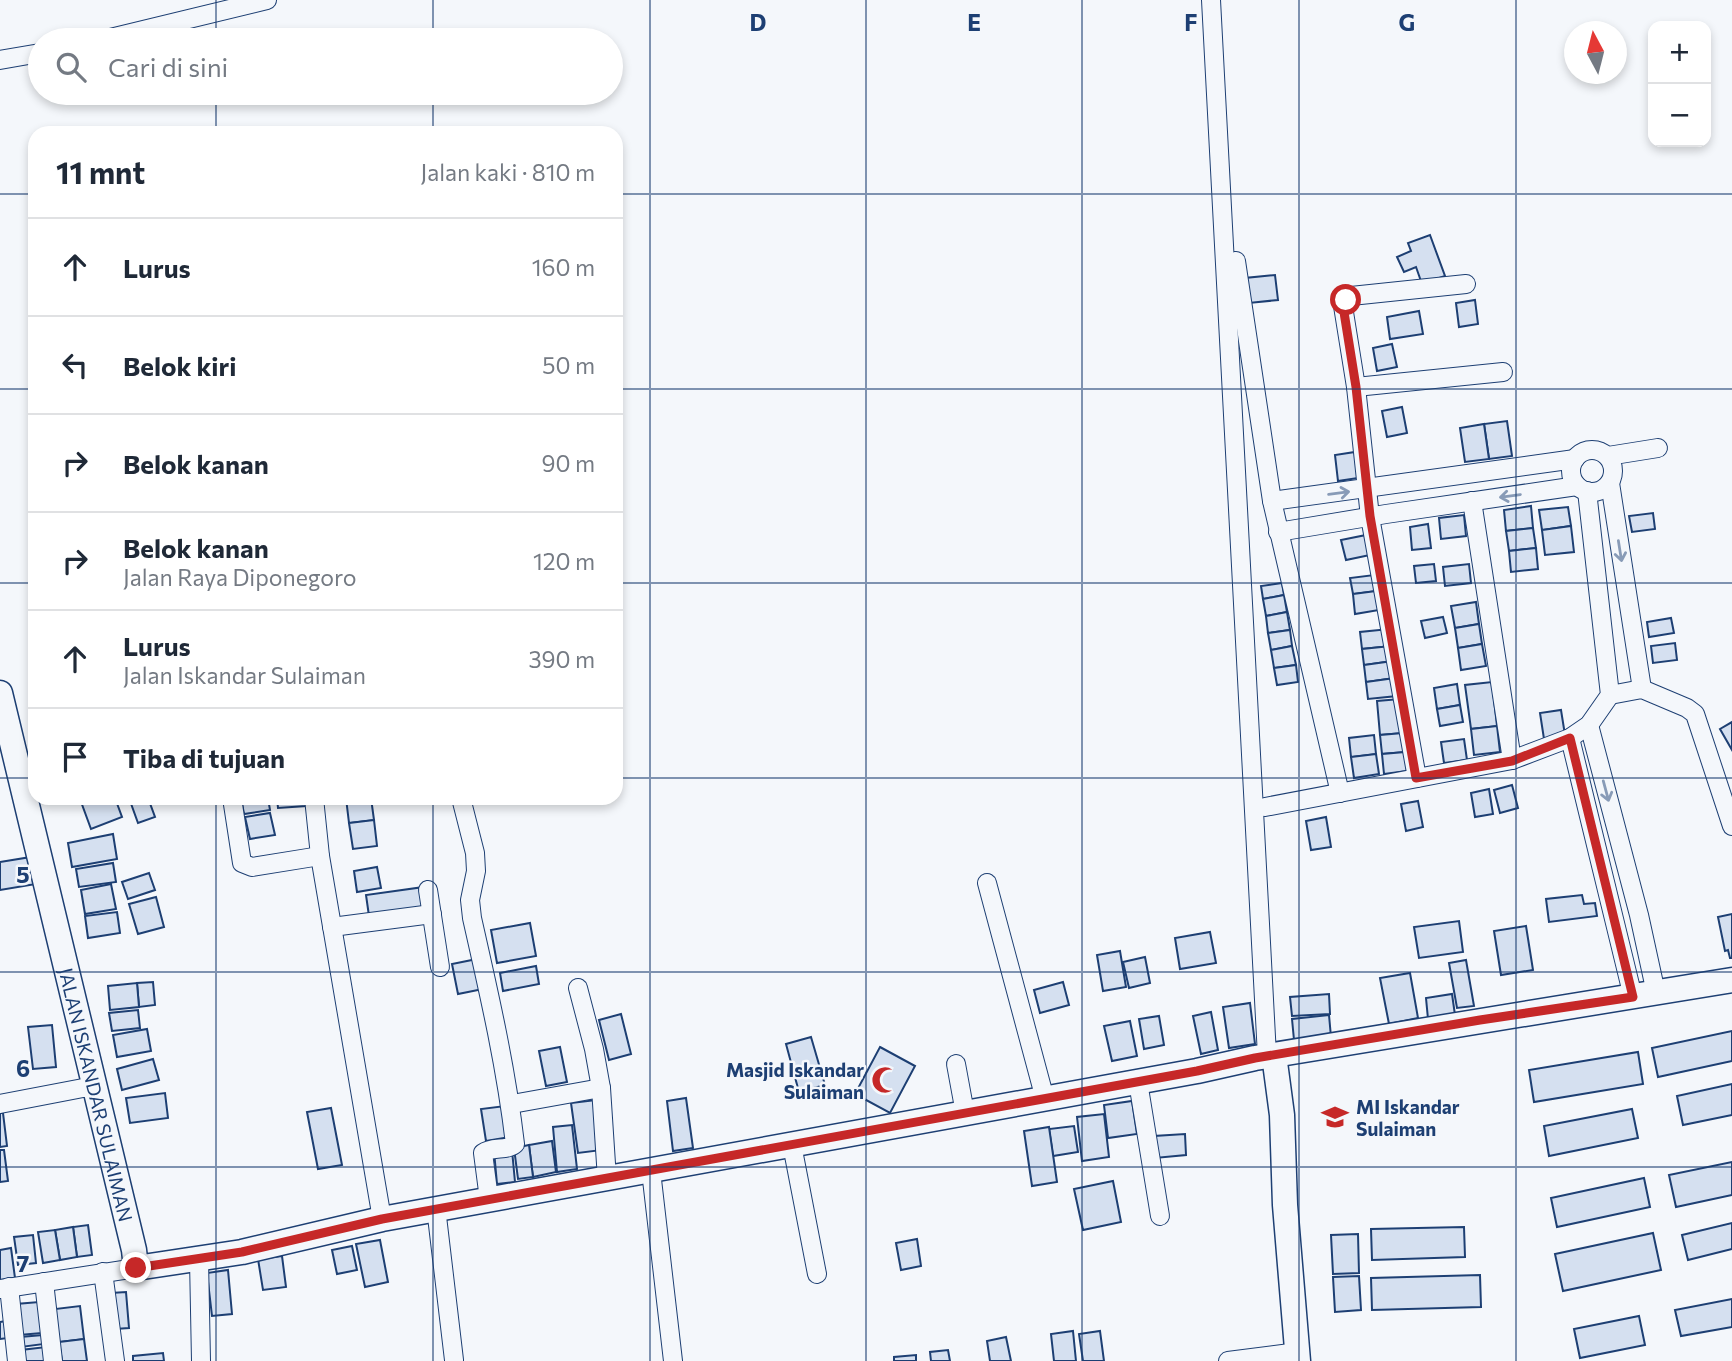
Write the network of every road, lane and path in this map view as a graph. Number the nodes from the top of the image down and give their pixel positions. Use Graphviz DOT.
graph roads {
  1 [pos="267,0"];
  2 [pos="1211,0"];
  3 [pos="152,28"];
  4 [pos="28,55"];
  5 [pos="0,60"];
  6 [pos="1236,261"];
  7 [pos="1466,284"];
  8 [pos="1503,372"];
  9 [pos="1356,387"];
  10 [pos="1658,448"];
  11 [pos="1608,456"];
  12 [pos="1575,459"];
  13 [pos="1610,483"];
  14 [pos="1366,489"];
  15 [pos="1582,489"];
  16 [pos="1272,501"];
  17 [pos="1472,501"];
  18 [pos="1370,516"];
  19 [pos="1278,532"];
  20 [pos="1642,689"];
  21 [pos="0,693"];
  22 [pos="1610,695"];
  23 [pos="1589,725"];
  24 [pos="1570,738"];
  25 [pos="1512,761"];
  26 [pos="1600,765"];
  27 [pos="1577,772"];
  28 [pos="1416,778"];
  29 [pos="1725,779"];
  30 [pos="28,788"];
  31 [pos="1340,793"];
  32 [pos="32,805"];
  33 [pos="233,805"];
  34 [pos="314,805"];
  35 [pos="463,805"];
  36 [pos="1265,807"];
  37 [pos="1732,826"];
  38 [pos="320,856"];
  39 [pos="987,883"];
  40 [pos="428,890"];
  41 [pos="432,914"];
  42 [pos="332,927"];
  43 [pos="440,967"];
  44 [pos="1732,980"];
  45 [pos="578,988"];
  46 [pos="1644,995"];
  47 [pos="1270,1056"];
  48 [pos="957,1064"];
  49 [pos="1138,1082"];
  50 [pos="94,1088"];
  51 [pos="601,1088"];
  52 [pos="1045,1098"];
  53 [pos="0,1104"];
  54 [pos="512,1104"];
  55 [pos="965,1113"];
  56 [pos="792,1145"];
  57 [pos="651,1171"];
  58 [pos="607,1179"];
  59 [pos="489,1199"];
  60 [pos="436,1208"];
  61 [pos="1160,1216"];
  62 [pos="382,1219"];
  63 [pos="199,1260"];
  64 [pos="136,1268"];
  65 [pos="103,1272"];
  66 [pos="817,1274"];
  67 [pos="44,1282"];
  68 [pos="5,1288"];
  69 [pos="1298,1357"];
  70 [pos="454,1360"];
  71 [pos="17,1361"];
  72 [pos="53,1361"];
  73 [pos="115,1361"];
  74 [pos="201,1361"];
  75 [pos="673,1361"];
  76 [pos="1228,1361"];
  1 -- 3 [label="street"];
  2 -- 47 [label="street"];
  4 -- 5 [label="street"];
  6 -- 16 [label="street"];
  7 -- 9 [label="street"];
  8 -- 9 [label="street"];
  9 -- 14 [label="street"];
  10 -- 11 [label="street"];
  11 -- 12 [label="street"];
  11 -- 13 [label="street"];
  12 -- 14 [label="street"];
  12 -- 15 [label="street"];
  13 -- 15 [label="street"];
  13 -- 20 [label="street, one-way"];
  16 -- 14 [label="street, one-way"];
  14 -- 18 [label="street"];
  15 -- 17 [label="street, one-way"];
  15 -- 22 [label="street"];
  16 -- 19 [label="street"];
  17 -- 18 [label="street"];
  17 -- 25 [label="street"];
  18 -- 19 [label="street"];
  18 -- 28 [label="street"];
  19 -- 31 [label="street"];
  20 -- 22 [label="street"];
  20 -- 29 [label="street"];
  21 -- 30 [label="street, JALAN ISKANDAR SULAIMAN"];
  22 -- 23 [label="street"];
  23 -- 24 [label="street"];
  23 -- 26 [label="street"];
  24 -- 25 [label="street"];
  24 -- 27 [label="street"];
  25 -- 28 [label="street"];
  26 -- 27 [label="street"];
  26 -- 46 [label="street, one-way"];
  27 -- 46 [label="street"];
  28 -- 31 [label="street"];
  29 -- 37 [label="street"];
  31 -- 36 [label="street"];
  32 -- 50 [label="street, JALAN ISKANDAR SULAIMAN"];
  33 -- 38 [label="street"];
  34 -- 38 [label="street"];
  35 -- 54 [label="street"];
  38 -- 42 [label="street"];
  39 -- 52 [label="street"];
  40 -- 41 [label="street"];
  41 -- 42 [label="street"];
  41 -- 43 [label="street"];
  42 -- 62 [label="street"];
  44 -- 46 [label="street"];
  45 -- 51 [label="street"];
  46 -- 47 [label="street"];
  47 -- 49 [label="street"];
  47 -- 69 [label="street"];
  48 -- 55 [label="street"];
  49 -- 52 [label="street"];
  49 -- 61 [label="street"];
  50 -- 53 [label="street"];
  50 -- 64 [label="street, JALAN ISKANDAR SULAIMAN"];
  51 -- 54 [label="street"];
  51 -- 58 [label="street"];
  52 -- 55 [label="street"];
  54 -- 59 [label="street"];
  55 -- 56 [label="street"];
  56 -- 57 [label="street"];
  56 -- 66 [label="street"];
  57 -- 58 [label="street"];
  57 -- 75 [label="street"];
  58 -- 59 [label="street"];
  59 -- 60 [label="street"];
  60 -- 62 [label="street"];
  60 -- 70 [label="street"];
  62 -- 63 [label="street"];
  63 -- 64 [label="street"];
  63 -- 74 [label="street"];
  64 -- 65 [label="street"];
  65 -- 67 [label="street"];
  65 -- 73 [label="street"];
  67 -- 68 [label="street"];
  67 -- 72 [label="street"];
  68 -- 71 [label="street"];
  69 -- 76 [label="street"];
}
